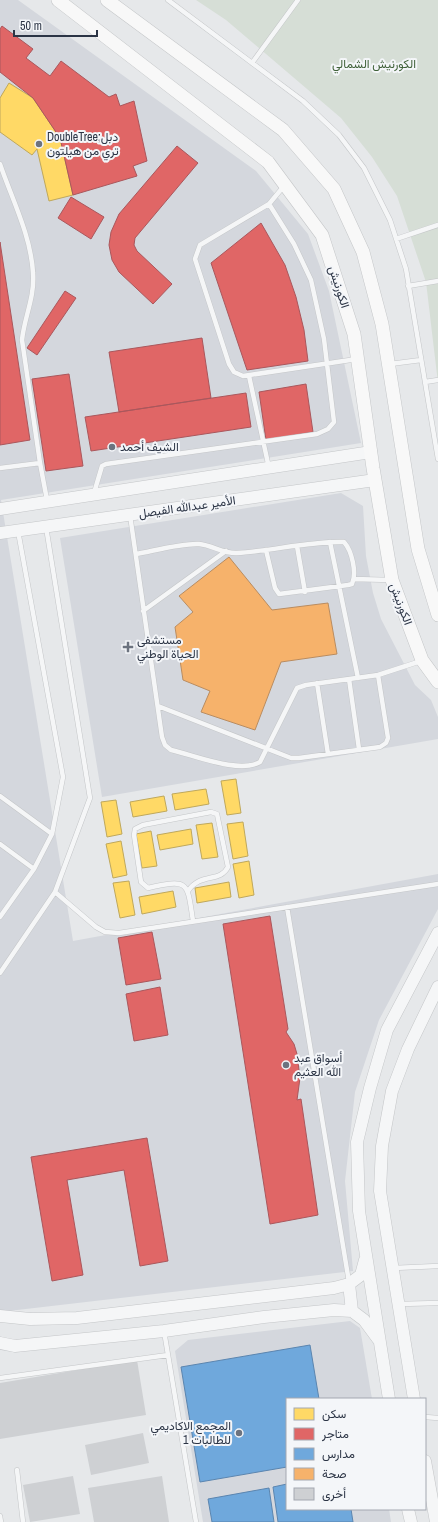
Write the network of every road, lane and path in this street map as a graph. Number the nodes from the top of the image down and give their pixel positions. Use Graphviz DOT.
graph roads {
  1 [pos="58,0"];
  2 [pos="107,0"];
  3 [pos="168,0"];
  4 [pos="298,0"];
  5 [pos="252,63"];
  6 [pos="0,164"];
  7 [pos="285,185"];
  8 [pos="269,204"];
  9 [pos="438,225"];
  10 [pos="396,240"];
  11 [pos="438,281"];
  12 [pos="408,286"];
  13 [pos="359,358"];
  14 [pos="421,360"];
  15 [pos="327,363"];
  16 [pos="388,364"];
  17 [pos="249,376"];
  18 [pos="438,380"];
  19 [pos="425,382"];
  20 [pos="264,442"];
  21 [pos="371,452"];
  22 [pos="438,459"];
  23 [pos="40,463"];
  24 [pos="0,468"];
  25 [pos="269,468"];
  26 [pos="375,480"];
  27 [pos="94,495"];
  28 [pos="47,502"];
  29 [pos="0,509"];
  30 [pos="130,515"];
  31 [pos="46,527"];
  32 [pos="18,531"];
  33 [pos="0,534"];
  34 [pos="330,542"];
  35 [pos="297,546"];
  36 [pos="266,550"];
  37 [pos="226,551"];
  38 [pos="136,554"];
  39 [pos="426,576"];
  40 [pos="354,579"];
  41 [pos="392,580"];
  42 [pos="340,586"];
  43 [pos="304,592"];
  44 [pos="438,599"];
  45 [pos="143,611"];
  46 [pos="438,615"];
  47 [pos="422,660"];
  48 [pos="378,675"];
  49 [pos="358,678"];
  50 [pos="349,679"];
  51 [pos="438,682"];
  52 [pos="317,683"];
  53 [pos="158,706"];
  54 [pos="267,749"];
  55 [pos="359,749"];
  56 [pos="328,754"];
  57 [pos="0,796"];
  58 [pos="52,834"];
  59 [pos="0,844"];
  60 [pos="34,869"];
  61 [pos="438,884"];
  62 [pos="188,891"];
  63 [pos="55,892"];
  64 [pos="287,907"];
  65 [pos="0,917"];
  66 [pos="193,922"];
  67 [pos="438,933"];
  68 [pos="0,972"];
  69 [pos="438,987"];
  70 [pos="366,1257"];
  71 [pos="438,1266"];
  72 [pos="392,1268"];
  73 [pos="349,1284"];
  74 [pos="438,1303"];
  75 [pos="398,1304"];
  76 [pos="352,1311"];
  77 [pos="0,1316"];
  78 [pos="164,1331"];
  79 [pos="380,1342"];
  80 [pos="0,1343"];
  81 [pos="168,1355"];
  82 [pos="0,1378"];
  83 [pos="389,1398"];
  84 [pos="414,1398"];
  85 [pos="426,1417"];
  86 [pos="438,1418"];
  87 [pos="426,1467"];
  88 [pos="17,1470"];
  89 [pos="408,1510"];
  90 [pos="0,1516"];
  91 [pos="1,1522"];
  92 [pos="23,1522"];
  93 [pos="196,1522"];
  94 [pos="411,1522"];
  95 [pos="436,1522"];
  1 -- 7 [label="main road, الكورنيش"];
  2 -- 16 [label="main road"];
  3 -- 5 [label="lane"];
  4 -- 5 [label="lane"];
  5 -- 10 [label="lane"];
  6 -- 23 [label="lane"];
  7 -- 8 [label="lane"];
  7 -- 13 [label="main road, الكورنيش"];
  8 -- 15 [label="lane"];
  8 -- 17 [label="lane"];
  9 -- 10 [label="lane"];
  10 -- 12 [label="lane"];
  11 -- 12 [label="lane"];
  12 -- 14 [label="lane"];
  13 -- 15 [label="lane"];
  13 -- 21 [label="main road, الكورنيش"];
  14 -- 16 [label="lane"];
  14 -- 19 [label="lane"];
  15 -- 17 [label="lane"];
  15 -- 20 [label="lane"];
  16 -- 39 [label="main road"];
  17 -- 20 [label="lane"];
  18 -- 19 [label="lane"];
  19 -- 22 [label="lane"];
  20 -- 25 [label="lane"];
  20 -- 27 [label="lane"];
  21 -- 25 [label="street"];
  21 -- 26 [label="main road, الكورنيش"];
  23 -- 24 [label="lane"];
  23 -- 28 [label="lane"];
  25 -- 27 [label="street"];
  26 -- 30 [label="street, الأمير عبدالله الفيصل"];
  26 -- 41 [label="main road, الكورنيش"];
  27 -- 28 [label="street"];
  28 -- 29 [label="street"];
  30 -- 31 [label="street, الأمير عبدالله الفيصل"];
  30 -- 38 [label="lane"];
  31 -- 32 [label="street, الأمير عبدالله الفيصل"];
  31 -- 63 [label="lane"];
  32 -- 33 [label="street, الأمير عبدالله الفيصل"];
  32 -- 58 [label="lane"];
  34 -- 35 [label="lane"];
  34 -- 40 [label="lane"];
  34 -- 42 [label="lane"];
  35 -- 36 [label="lane"];
  35 -- 43 [label="lane"];
  36 -- 37 [label="lane"];
  36 -- 43 [label="lane"];
  37 -- 38 [label="lane"];
  37 -- 45 [label="lane"];
  38 -- 45 [label="lane"];
  39 -- 44 [label="main road"];
  39 -- 46 [label="main road"];
  40 -- 41 [label="lane"];
  40 -- 42 [label="lane"];
  41 -- 47 [label="main road, الكورنيش"];
  42 -- 43 [label="lane"];
  42 -- 49 [label="lane"];
  45 -- 53 [label="lane"];
  47 -- 48 [label="lane"];
  47 -- 51 [label="main road, الكورنيش"];
  48 -- 49 [label="lane"];
  48 -- 55 [label="lane"];
  49 -- 50 [label="lane"];
  50 -- 52 [label="lane"];
  50 -- 55 [label="lane"];
  52 -- 54 [label="lane"];
  52 -- 56 [label="lane"];
  53 -- 54 [label="lane"];
  53 -- 54 [label="lane"];
  54 -- 56 [label="lane"];
  55 -- 56 [label="lane"];
  57 -- 58 [label="lane"];
  58 -- 60 [label="lane"];
  59 -- 60 [label="lane"];
  60 -- 65 [label="lane"];
  61 -- 64 [label="lane"];
  62 -- 62 [label="lane"];
  62 -- 66 [label="lane"];
  63 -- 66 [label="lane"];
  63 -- 68 [label="lane"];
  64 -- 66 [label="lane"];
  64 -- 73 [label="lane"];
  67 -- 70 [label="street"];
  69 -- 72 [label="street"];
  70 -- 73 [label="street"];
  70 -- 79 [label="street"];
  71 -- 72 [label="lane"];
  72 -- 75 [label="street"];
  73 -- 76 [label="street"];
  73 -- 77 [label="street"];
  74 -- 75 [label="lane"];
  75 -- 84 [label="street"];
  76 -- 78 [label="street"];
  76 -- 79 [label="street"];
  78 -- 80 [label="street"];
  78 -- 81 [label="lane"];
  79 -- 83 [label="street"];
  81 -- 82 [label="lane"];
  81 -- 93 [label="lane"];
  85 -- 86 [label="lane"];
  87 -- 95 [label="street"];
  88 -- 92 [label="lane"];
  89 -- 94 [label="street"];
  90 -- 91 [label="lane"];
}
